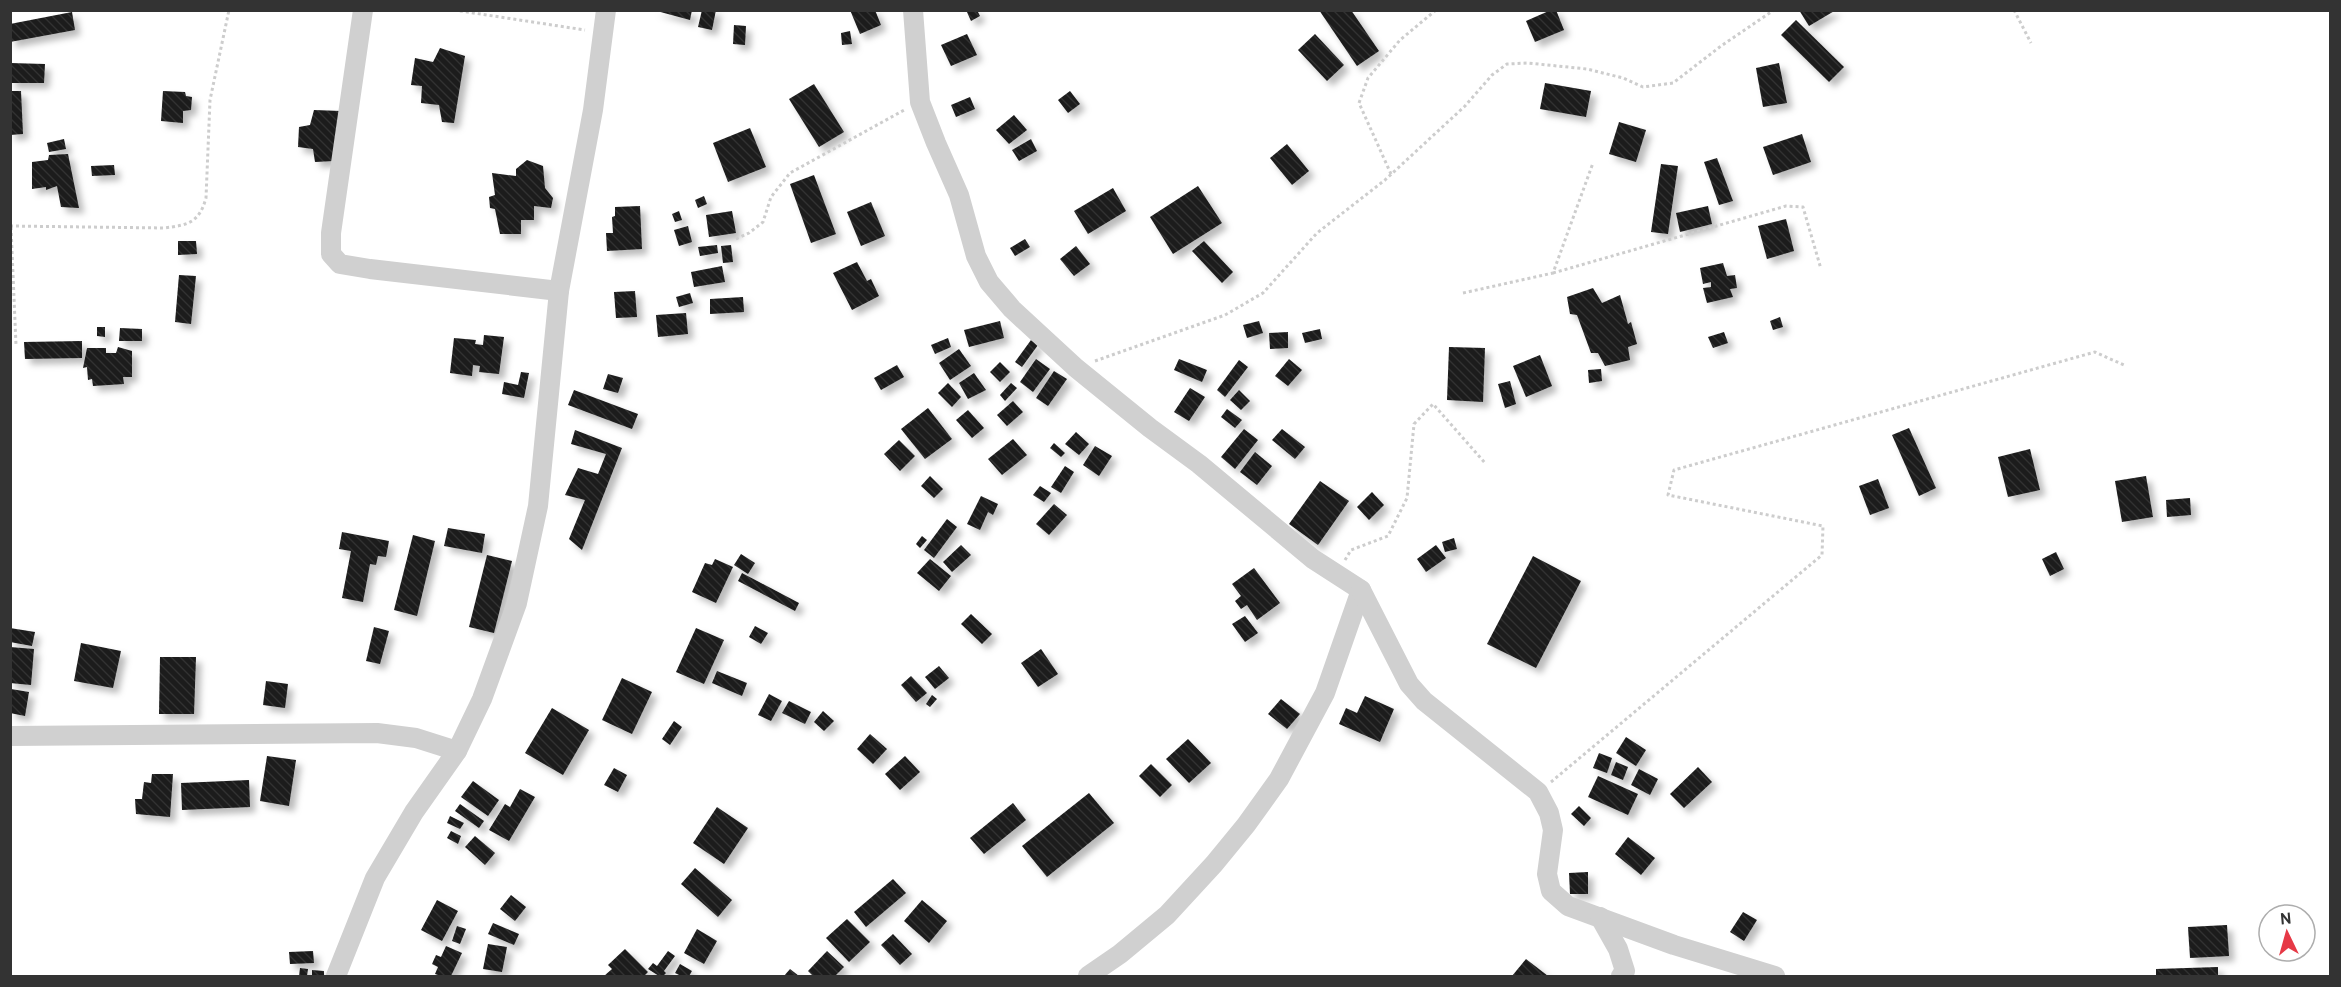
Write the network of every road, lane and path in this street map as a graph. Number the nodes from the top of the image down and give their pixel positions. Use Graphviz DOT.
graph roads {
  1 [pos="228,10"];
  2 [pos="363,10"];
  3 [pos="454,10"];
  4 [pos="606,10"];
  5 [pos="914,10"];
  6 [pos="1436,10"];
  7 [pos="1774,10"];
  8 [pos="2014,10"];
  9 [pos="602,32"];
  10 [pos="2031,43"];
  11 [pos="920,102"];
  12 [pos="1593,163"];
  13 [pos="1391,174"];
  14 [pos="11,226"];
  15 [pos="736,239"];
  16 [pos="1821,269"];
  17 [pos="1553,273"];
  18 [pos="559,291"];
  19 [pos="1463,293"];
  20 [pos="16,345"];
  21 [pos="2126,366"];
  22 [pos="1076,368"];
  23 [pos="1485,463"];
  24 [pos="1336,574"];
  25 [pos="1361,590"];
  26 [pos="10,736"];
  27 [pos="457,751"];
  28 [pos="1538,792"];
  29 [pos="1600,916"];
  30 [pos="336,976"];
  31 [pos="1088,976"];
  32 [pos="1621,976"];
  33 [pos="1775,976"];
  1 -- 14 [label="path"];
  2 -- 18 [label="street"];
  3 -- 9 [label="path"];
  4 -- 9 [label="street"];
  5 -- 11 [label="street"];
  6 -- 13 [label="path"];
  7 -- 13 [label="path"];
  8 -- 10 [label="path"];
  9 -- 18 [label="street"];
  11 -- 15 [label="path"];
  11 -- 22 [label="street"];
  12 -- 17 [label="path"];
  13 -- 22 [label="path"];
  14 -- 20 [label="path"];
  16 -- 17 [label="path"];
  17 -- 19 [label="path"];
  18 -- 27 [label="street"];
  21 -- 28 [label="path"];
  22 -- 24 [label="street"];
  23 -- 24 [label="path"];
  24 -- 25 [label="street"];
  25 -- 28 [label="street"];
  25 -- 31 [label="street"];
  26 -- 27 [label="street"];
  27 -- 30 [label="street"];
  28 -- 29 [label="street"];
  29 -- 32 [label="street"];
  29 -- 33 [label="street"];
}
